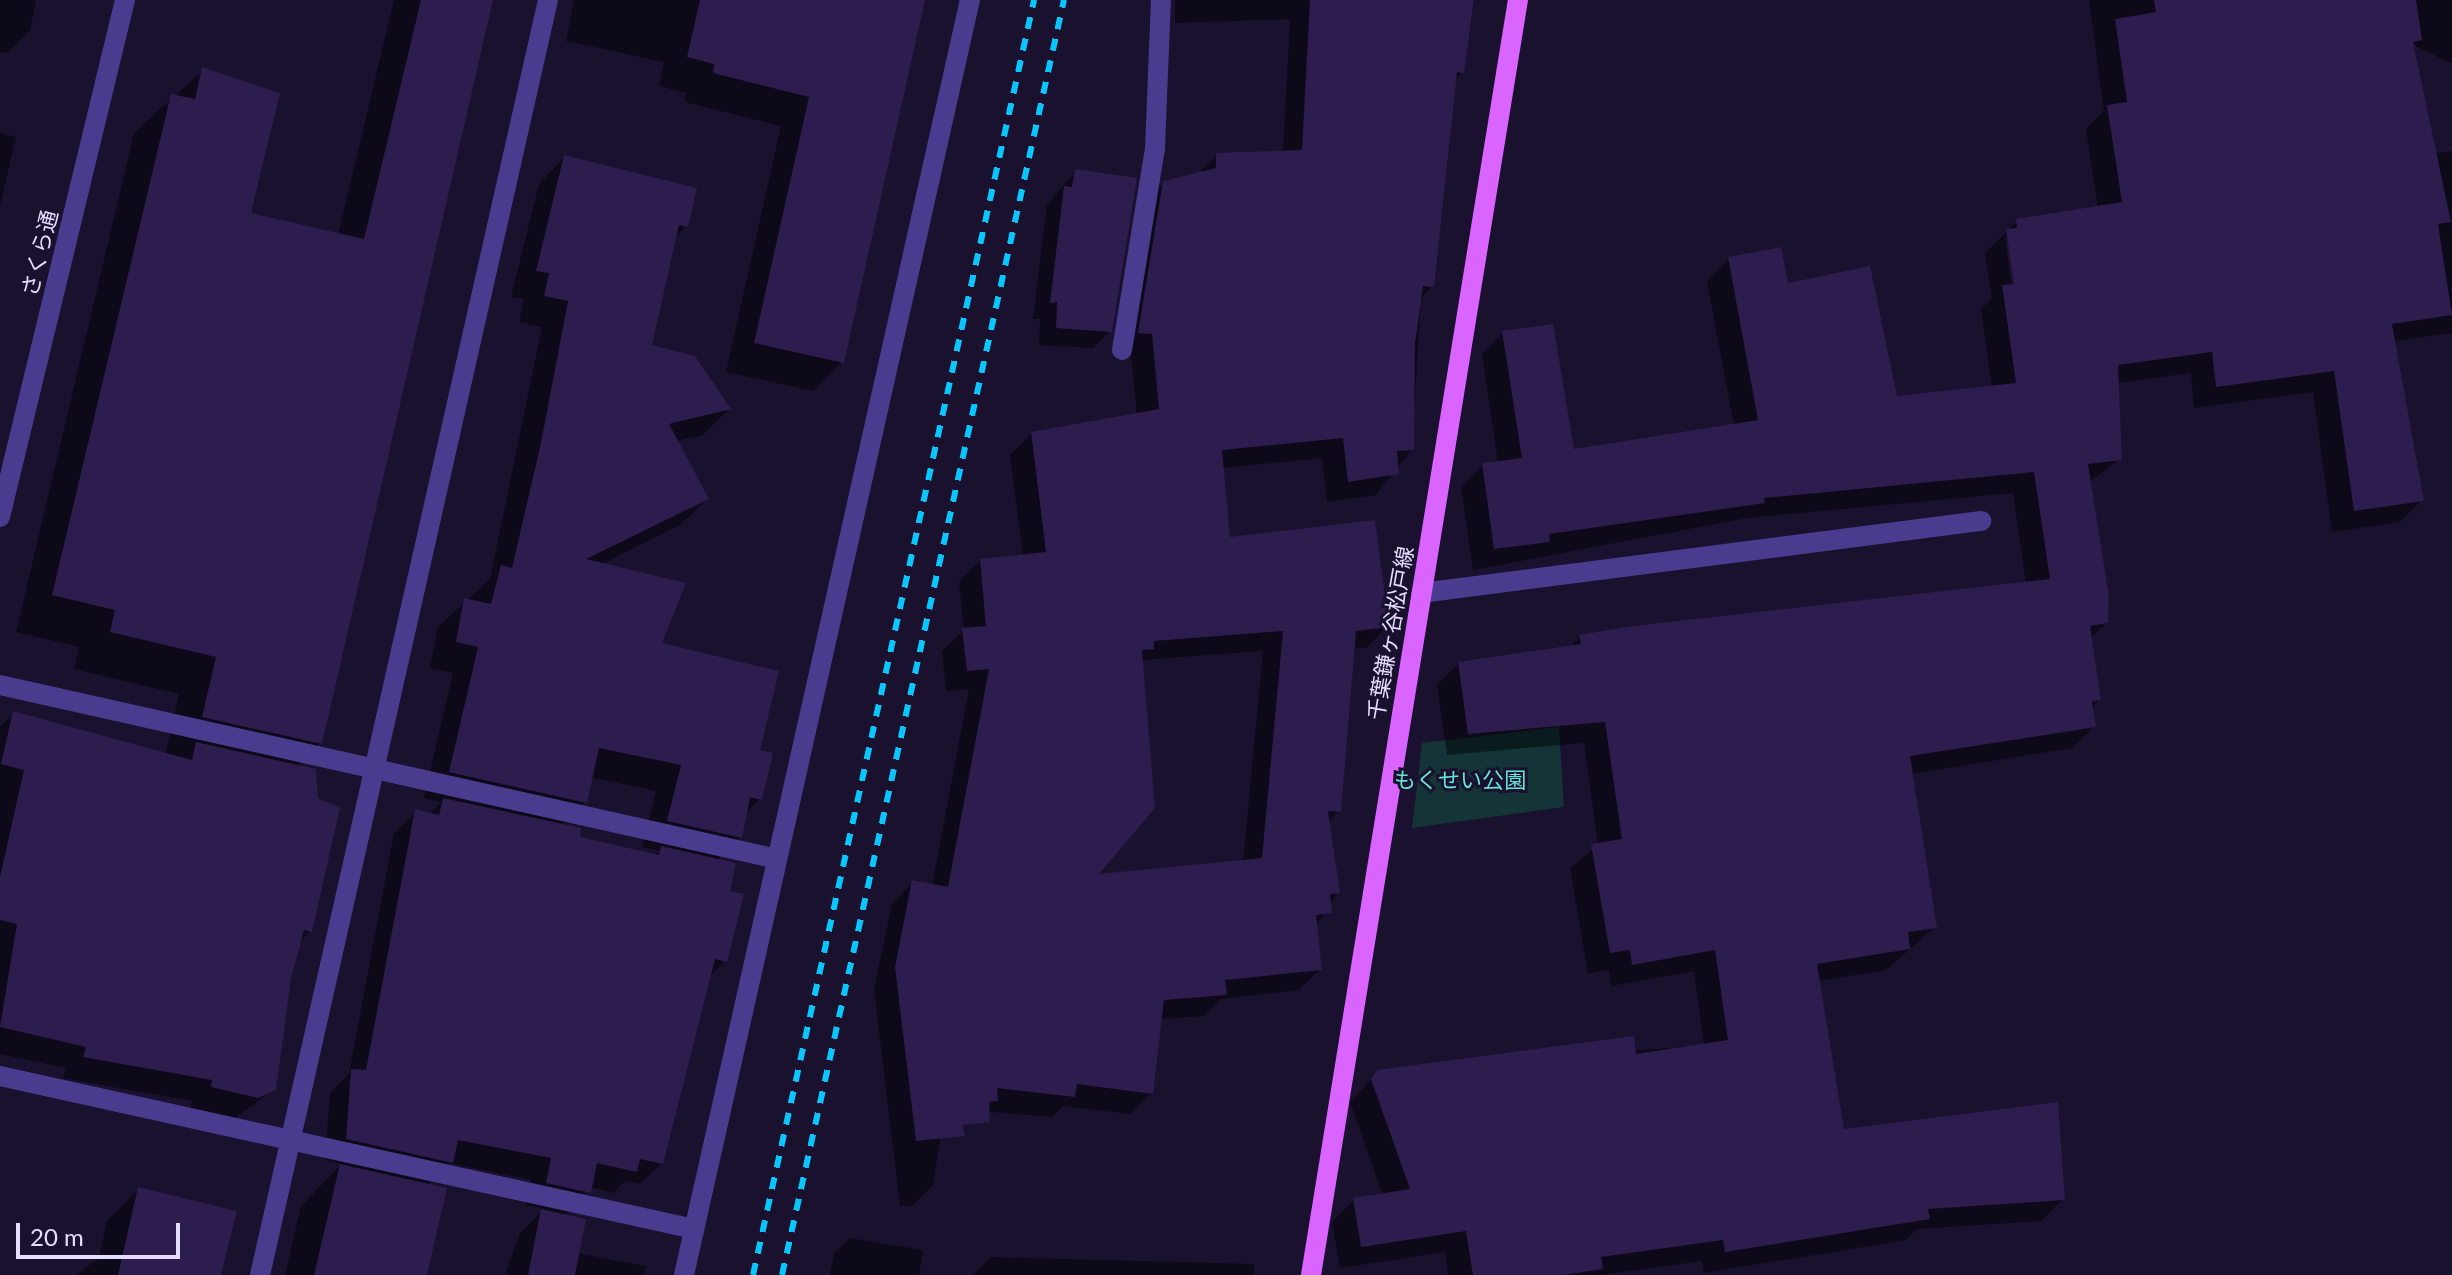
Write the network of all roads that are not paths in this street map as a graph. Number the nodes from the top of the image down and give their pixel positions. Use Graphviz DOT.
graph roads {
  1 [pos="125,0"];
  2 [pos="548,0"];
  3 [pos="970,0"];
  4 [pos="1161,0"];
  5 [pos="1518,0"];
  6 [pos="1122,350"];
  7 [pos="0,517"];
  8 [pos="1981,521"];
  9 [pos="1421,593"];
  10 [pos="0,685"];
  11 [pos="374,768"];
  12 [pos="777,859"];
  13 [pos="0,1076"];
  14 [pos="290,1140"];
  15 [pos="694,1229"];
  16 [pos="260,1275"];
  17 [pos="684,1275"];
  18 [pos="1311,1275"];
  1 -- 7 [label="street, さくら通"];
  2 -- 11 [label="street"];
  3 -- 12 [label="street"];
  4 -- 6 [label="street"];
  5 -- 9 [label="main road, 千葉鎌ヶ谷松戸線"];
  8 -- 9 [label="street"];
  9 -- 18 [label="main road, 千葉鎌ヶ谷松戸線"];
  10 -- 11 [label="street"];
  11 -- 12 [label="street"];
  11 -- 14 [label="street"];
  12 -- 15 [label="street"];
  13 -- 14 [label="street"];
  14 -- 15 [label="street"];
  14 -- 16 [label="street"];
  15 -- 17 [label="street"];
}
